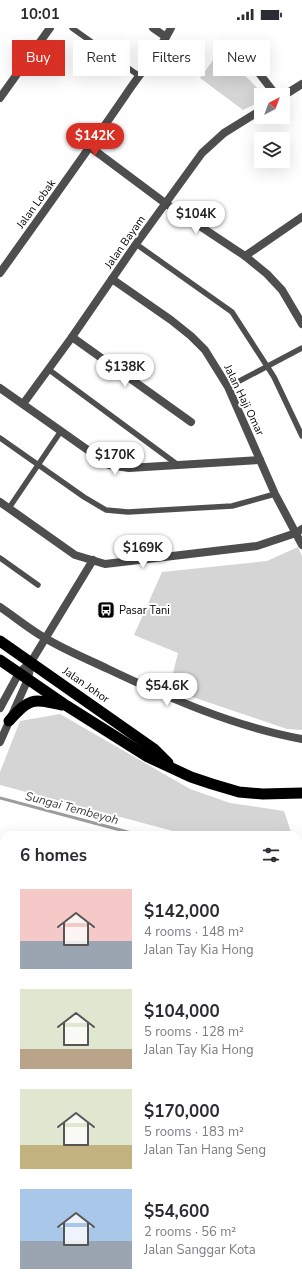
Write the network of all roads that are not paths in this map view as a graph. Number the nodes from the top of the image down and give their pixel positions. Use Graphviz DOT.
graph roads {
  1 [pos="50,28"];
  2 [pos="72,28"];
  3 [pos="153,28"];
  4 [pos="171,28"];
  5 [pos="166,37"];
  6 [pos="164,40"];
  7 [pos="138,75"];
  8 [pos="261,76"];
  9 [pos="302,84"];
  10 [pos="271,88"];
  11 [pos="290,92"];
  12 [pos="0,98"];
  13 [pos="254,114"];
  14 [pos="90,147"];
  15 [pos="165,203"];
  16 [pos="302,217"];
  17 [pos="136,244"];
  18 [pos="246,256"];
  19 [pos="0,273"];
  20 [pos="112,279"];
  21 [pos="302,324"];
  22 [pos="72,337"];
  23 [pos="302,348"];
  24 [pos="268,366"];
  25 [pos="48,369"];
  26 [pos="228,387"];
  27 [pos="0,388"];
  28 [pos="23,404"];
  29 [pos="191,422"];
  30 [pos="61,431"];
  31 [pos="302,436"];
  32 [pos="0,438"];
  33 [pos="260,460"];
  34 [pos="178,464"];
  35 [pos="38,465"];
  36 [pos="275,494"];
  37 [pos="0,502"];
  38 [pos="9,508"];
  39 [pos="299,531"];
  40 [pos="302,545"];
  41 [pos="0,558"];
  42 [pos="93,560"];
  43 [pos="38,585"];
  44 [pos="0,607"];
  45 [pos="45,638"];
  46 [pos="0,641"];
  47 [pos="0,660"];
  48 [pos="31,662"];
  49 [pos="23,676"];
  50 [pos="1,702"];
  51 [pos="67,706"];
  52 [pos="9,721"];
  53 [pos="302,739"];
  54 [pos="0,742"];
  55 [pos="173,768"];
  56 [pos="302,794"];
  1 -- 12 [label="street"];
  2 -- 7 [label="lane"];
  3 -- 5 [label="street"];
  4 -- 5 [label="street, Jalan Lobak"];
  5 -- 6 [label="street, Jalan Lobak"];
  7 -- 14 [label="street, Jalan Lobak"];
  8 -- 10 [label="street"];
  9 -- 11 [label="street"];
  13 -- 15 [label="street, Jalan Bayam"];
  14 -- 15 [label="street"];
  14 -- 19 [label="street, Jalan Lobak"];
  15 -- 17 [label="street, Jalan Bayam"];
  15 -- 18 [label="street"];
  16 -- 18 [label="street"];
  17 -- 20 [label="street, Jalan Bayam"];
  17 -- 24 [label="lane"];
  18 -- 21 [label="street"];
  20 -- 22 [label="street, Jalan Bayam"];
  20 -- 26 [label="street, Jalan Haji Omar"];
  22 -- 25 [label="street, Jalan Bayam"];
  22 -- 29 [label="street"];
  23 -- 24 [label="lane"];
  24 -- 26 [label="lane"];
  24 -- 31 [label="lane"];
  25 -- 28 [label="street, Jalan Bayam"];
  25 -- 34 [label="lane"];
  26 -- 33 [label="street, Jalan Haji Omar"];
  27 -- 28 [label="street"];
  28 -- 30 [label="street"];
  30 -- 34 [label="street"];
  30 -- 35 [label="lane"];
  32 -- 35 [label="lane"];
  33 -- 34 [label="street"];
  33 -- 36 [label="street, Jalan Haji Omar"];
  35 -- 36 [label="lane"];
  35 -- 38 [label="lane"];
  36 -- 39 [label="street, Jalan Haji Omar"];
  37 -- 38 [label="street"];
  38 -- 42 [label="street"];
  39 -- 40 [label="street, Jalan Haji Omar"];
  39 -- 42 [label="street"];
  41 -- 43 [label="lane"];
  42 -- 45 [label="street"];
  44 -- 45 [label="street"];
  45 -- 48 [label="street"];
  45 -- 53 [label="street"];
  46 -- 48 [label="highway, Jalan Johor"];
  47 -- 49 [label="highway"];
  48 -- 49 [label="street"];
  48 -- 55 [label="highway, Jalan Johor"];
  49 -- 50 [label="street"];
  49 -- 51 [label="highway, Jalan Johor"];
  49 -- 52 [label="street"];
  51 -- 52 [label="highway"];
  51 -- 55 [label="highway, Jalan Johor"];
  52 -- 54 [label="street"];
  55 -- 56 [label="highway, Jalan Johor"];
}
